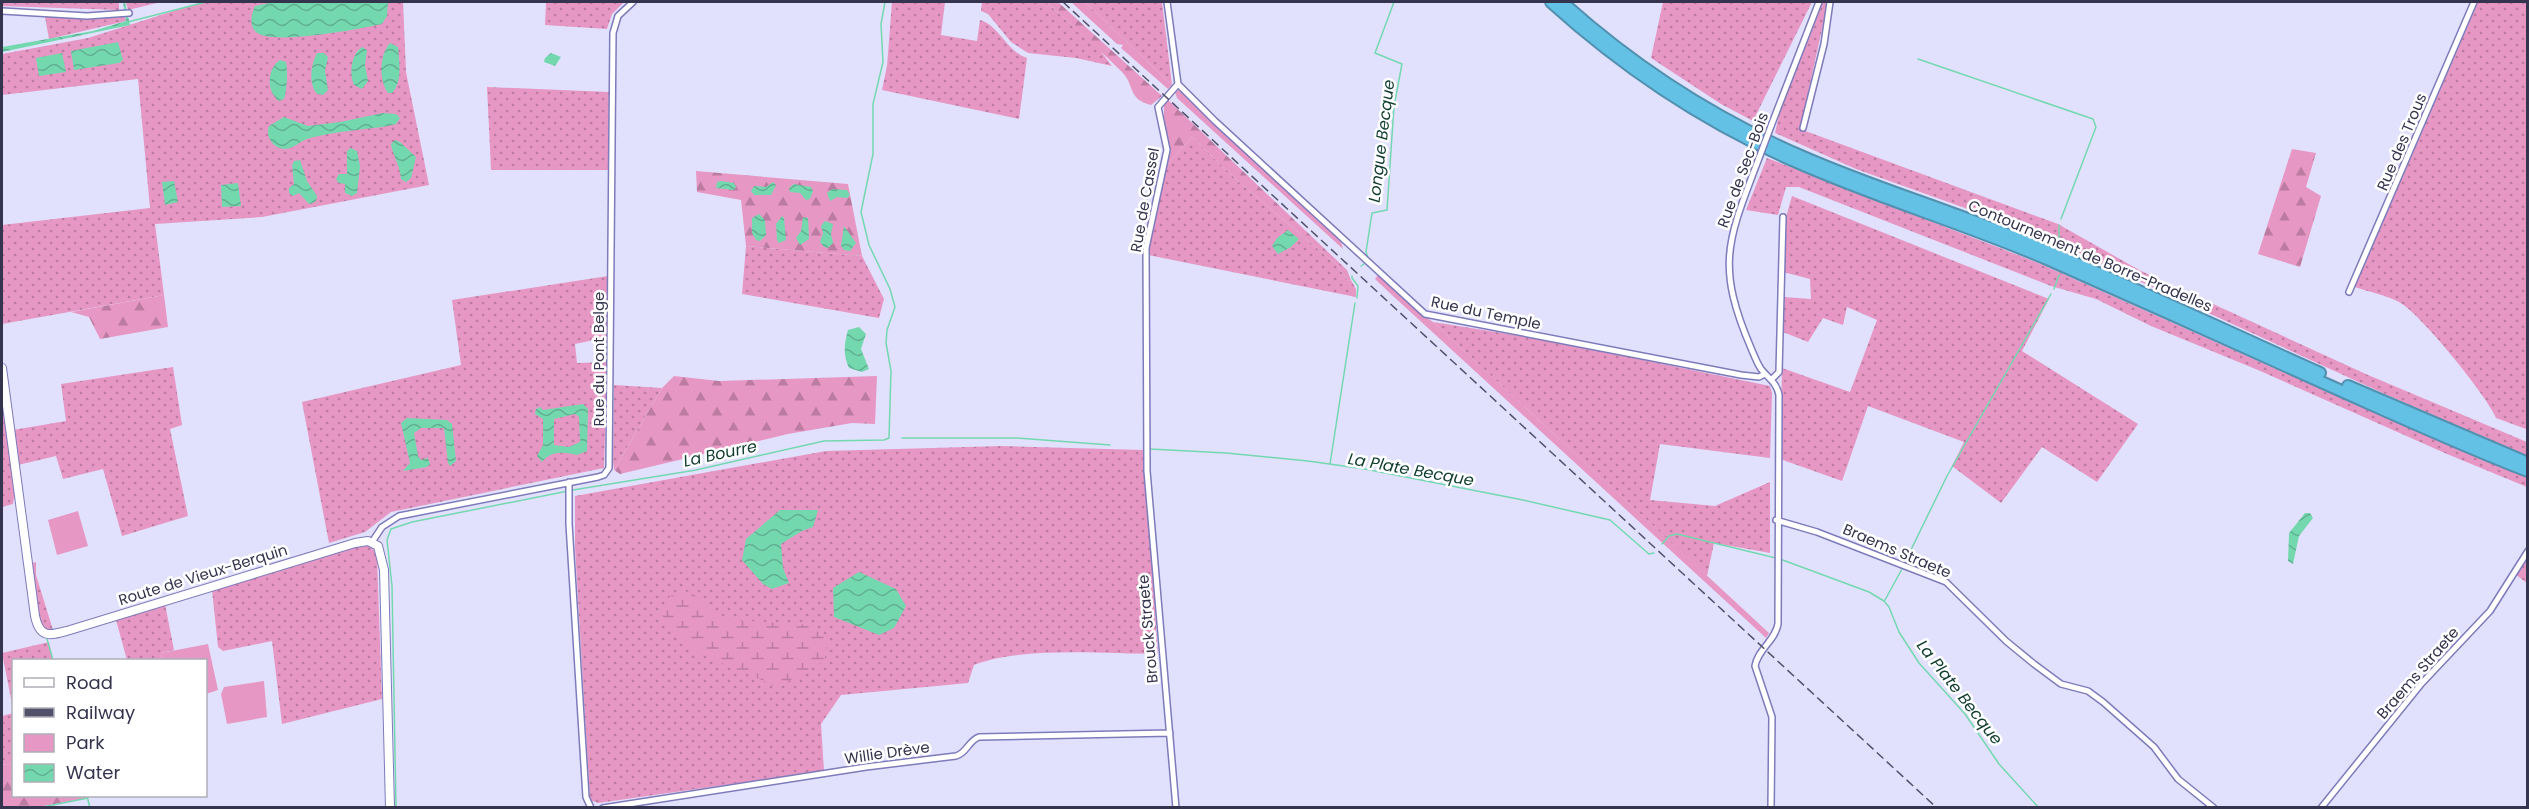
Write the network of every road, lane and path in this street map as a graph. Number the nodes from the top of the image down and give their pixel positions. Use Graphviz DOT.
graph roads {
  1 [pos="633,2"];
  2 [pos="1167,2"];
  3 [pos="1551,2"];
  4 [pos="1562,2"];
  5 [pos="1819,2"];
  6 [pos="1830,2"];
  7 [pos="2474,2"];
  8 [pos="2,11"];
  9 [pos="126,14"];
  10 [pos="1178,84"];
  11 [pos="1803,128"];
  12 [pos="1783,217"];
  13 [pos="2349,292"];
  14 [pos="2,368"];
  15 [pos="1766,374"];
  16 [pos="1771,380"];
  17 [pos="1147,448"];
  18 [pos="2528,463"];
  19 [pos="2528,471"];
  20 [pos="569,484"];
  21 [pos="1776,520"];
  22 [pos="372,542"];
  23 [pos="2528,551"];
  24 [pos="1170,733"];
  25 [pos="390,807"];
  26 [pos="591,807"];
  27 [pos="603,807"];
  28 [pos="1176,807"];
  29 [pos="1771,807"];
  30 [pos="2214,807"];
  31 [pos="2321,807"];
  1 -- 20 [label="street, Rue du Pont Belge"];
  2 -- 10 [label="street"];
  3 -- 19 [label="highway"];
  4 -- 18 [label="highway, Contournement de Borre-Pradelles"];
  5 -- 15 [label="street, Rue de Sec-Bois, bridge"];
  6 -- 11 [label="street"];
  7 -- 13 [label="street, Rue des Trous"];
  8 -- 9 [label="street"];
  10 -- 15 [label="street, Rue du Temple"];
  10 -- 17 [label="street, Rue de Cassel"];
  12 -- 16 [label="street"];
  14 -- 22 [label="street, Route de Vieux-Berquin"];
  15 -- 16 [label="street, Rue de Sec-Bois"];
  16 -- 21 [label="street, Rue de Sec-Bois"];
  17 -- 24 [label="street, Brouck Straete"];
  20 -- 22 [label="street, Rue du Pont Belge"];
  20 -- 26 [label="street"];
  21 -- 29 [label="street, Rue de Sec-Bois"];
  21 -- 30 [label="street, Braems Straete"];
  22 -- 25 [label="street"];
  23 -- 31 [label="street, Braems Straete"];
  24 -- 27 [label="street, Willie Drève"];
  24 -- 28 [label="street, Brouck Straete"];
}
